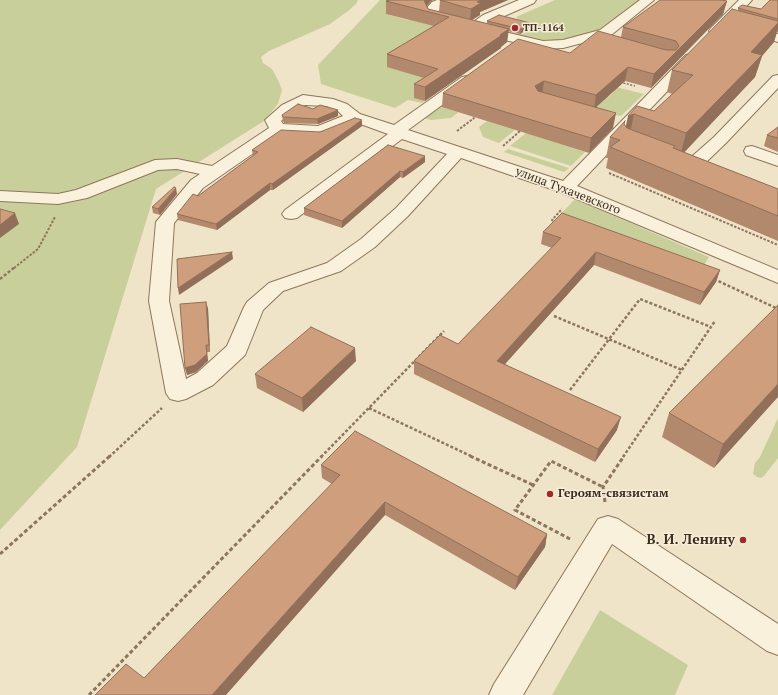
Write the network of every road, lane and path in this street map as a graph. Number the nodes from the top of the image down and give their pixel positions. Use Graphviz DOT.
graph roads {
  1 [pos="447,0"];
  2 [pos="530,0"];
  3 [pos="648,0"];
  4 [pos="746,0"];
  5 [pos="724,24"];
  6 [pos="472,28"];
  7 [pos="590,37"];
  8 [pos="778,38"];
  9 [pos="522,41"];
  10 [pos="618,45"];
  11 [pos="510,50"];
  12 [pos="479,72"];
  13 [pos="616,81"];
  14 [pos="775,86"];
  15 [pos="638,87"];
  16 [pos="354,117"];
  17 [pos="475,117"];
  18 [pos="609,120"];
  19 [pos="626,125"];
  20 [pos="464,126"];
  21 [pos="278,129"];
  22 [pos="520,131"];
  23 [pos="398,132"];
  24 [pos="503,146"];
  25 [pos="752,151"];
  26 [pos="458,152"];
  27 [pos="778,161"];
  28 [pos="694,167"];
  29 [pos="214,172"];
  30 [pos="608,173"];
  31 [pos="572,191"];
  32 [pos="0,196"];
  33 [pos="66,197"];
  34 [pos="291,214"];
  35 [pos="559,222"];
  36 [pos="778,245"];
  37 [pos="708,276"];
  38 [pos="778,277"];
  39 [pos="0,278"];
  40 [pos="778,309"];
  41 [pos="554,316"];
  42 [pos="715,321"];
  43 [pos="711,327"];
  44 [pos="444,331"];
  45 [pos="609,340"];
  46 [pos="682,370"];
  47 [pos="570,390"];
  48 [pos="178,393"];
  49 [pos="369,408"];
  50 [pos="533,485"];
  51 [pos="603,487"];
  52 [pos="608,527"];
  53 [pos="593,551"];
  54 [pos="0,554"];
  55 [pos="778,641"];
  56 [pos="89,695"];
  57 [pos="505,695"];
  1 -- 6 [label="street"];
  2 -- 6 [label="street"];
  3 -- 7 [label="street"];
  4 -- 5 [label="street"];
  5 -- 8 [label="street"];
  5 -- 19 [label="street"];
  6 -- 9 [label="street"];
  7 -- 9 [label="street"];
  7 -- 10 [label="street"];
  9 -- 11 [label="street"];
  12 -- 23 [label="street"];
  13 -- 15 [label="path"];
  14 -- 28 [label="street"];
  16 -- 21 [label="street"];
  16 -- 21 [label="street, улица Тухачевского"];
  16 -- 23 [label="street, улица Тухачевского"];
  17 -- 20 [label="path"];
  18 -- 19 [label="street"];
  19 -- 31 [label="street"];
  21 -- 29 [label="street"];
  22 -- 24 [label="path"];
  23 -- 26 [label="street, улица Тухачевского"];
  23 -- 34 [label="street"];
  25 -- 27 [label="street"];
  26 -- 31 [label="street, улица Тухачевского"];
  26 -- 48 [label="street"];
  29 -- 33 [label="street"];
  29 -- 48 [label="street"];
  30 -- 36 [label="path"];
  31 -- 35 [label="path"];
  31 -- 38 [label="street, улица Тухачевского"];
  32 -- 33 [label="street"];
  33 -- 39 [label="path"];
  37 -- 40 [label="path"];
  41 -- 45 [label="path"];
  42 -- 43 [label="path"];
  43 -- 45 [label="path"];
  43 -- 46 [label="path"];
  44 -- 49 [label="path"];
  45 -- 46 [label="path"];
  45 -- 47 [label="path"];
  46 -- 51 [label="path"];
  48 -- 54 [label="path"];
  49 -- 50 [label="path"];
  49 -- 56 [label="path"];
  50 -- 51 [label="path"];
  50 -- 53 [label="path"];
  51 -- 52 [label="path"];
  52 -- 53 [label="street"];
  52 -- 55 [label="street"];
  53 -- 57 [label="street"];
}
